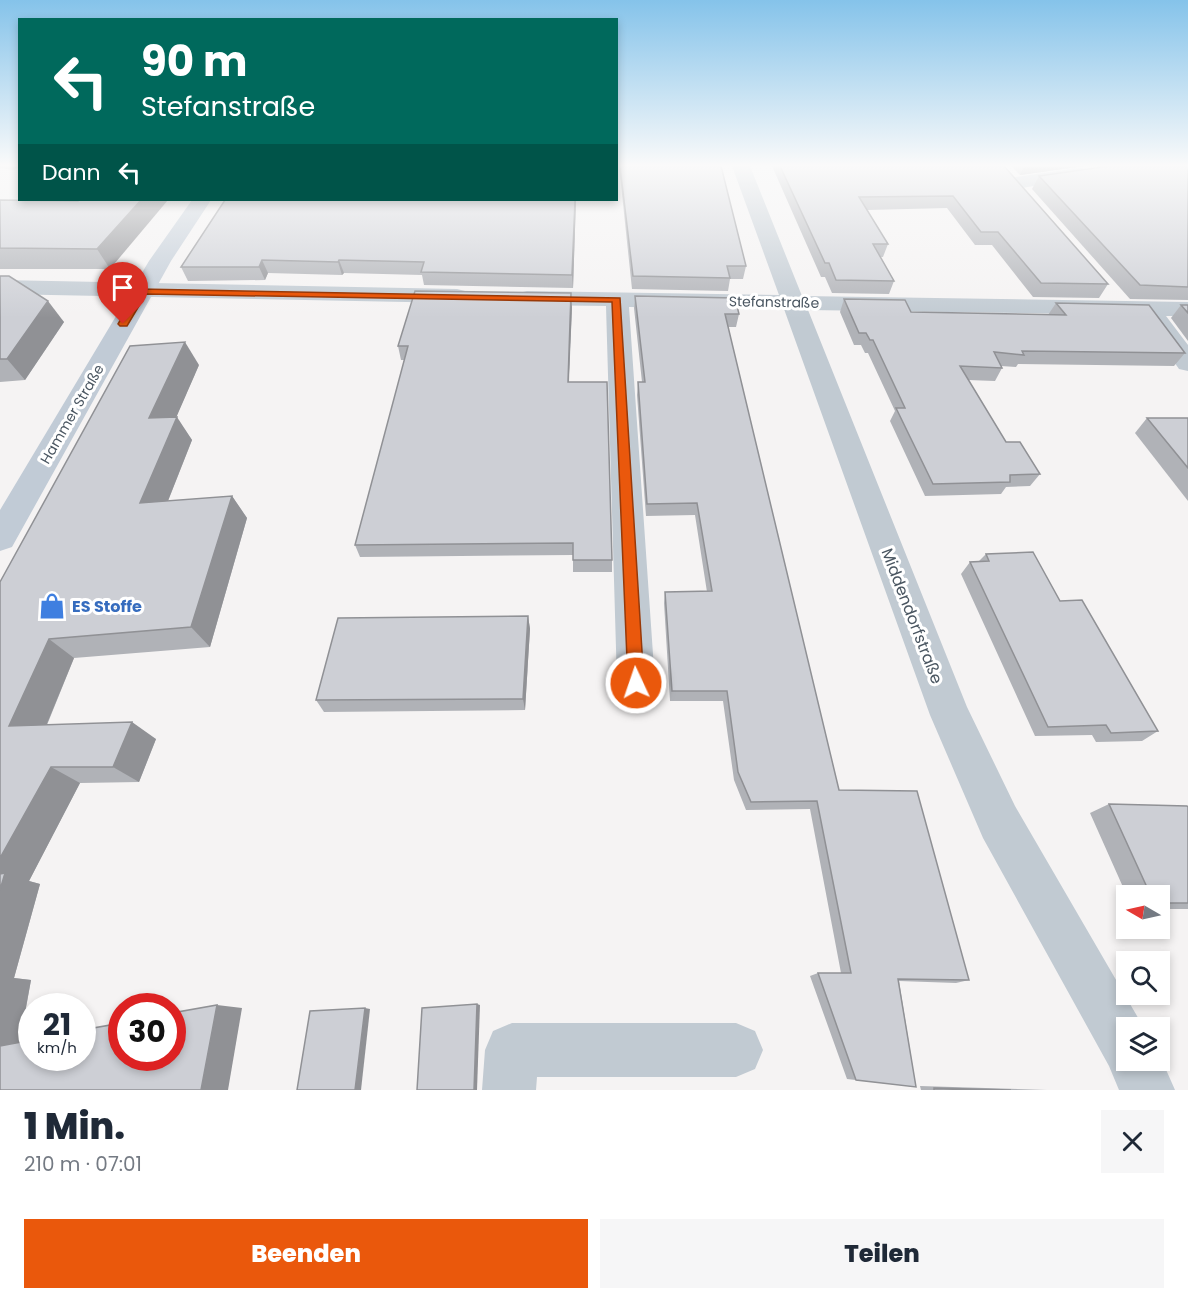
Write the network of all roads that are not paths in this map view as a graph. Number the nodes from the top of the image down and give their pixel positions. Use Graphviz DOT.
graph roads {
  1 [pos="190,217"];
  2 [pos="761,217"];
  3 [pos="0,287"];
  4 [pos="1107,289"];
  5 [pos="143,291"];
  6 [pos="478,297"];
  7 [pos="501,297"];
  8 [pos="617,300"];
  9 [pos="795,302"];
  10 [pos="1122,307"];
  11 [pos="1148,308"];
  12 [pos="1188,309"];
  13 [pos="1188,363"];
  14 [pos="0,537"];
  15 [pos="636,683"];
  16 [pos="1116,1029"];
  17 [pos="736,1050"];
  18 [pos="1138,1071"];
  19 [pos="509,1090"];
  20 [pos="1148,1090"];
  1 -- 5 [label="main road, Hammer Straße"];
  2 -- 9 [label="street, Middendorfstraße"];
  3 -- 5 [label="street"];
  4 -- 10 [label="street"];
  5 -- 6 [label="street"];
  5 -- 14 [label="main road, Hammer Straße"];
  7 -- 8 [label="street, Stefanstraße"];
  8 -- 9 [label="street, Stefanstraße"];
  8 -- 15 [label="street"];
  9 -- 10 [label="street, Stefanstraße"];
  9 -- 16 [label="street, Middendorfstraße"];
  10 -- 11 [label="street, Stefanstraße"];
  11 -- 12 [label="street, Stefanstraße"];
  11 -- 13 [label="street"];
  17 -- 19 [label="street"];
  18 -- 20 [label="street"];
}
